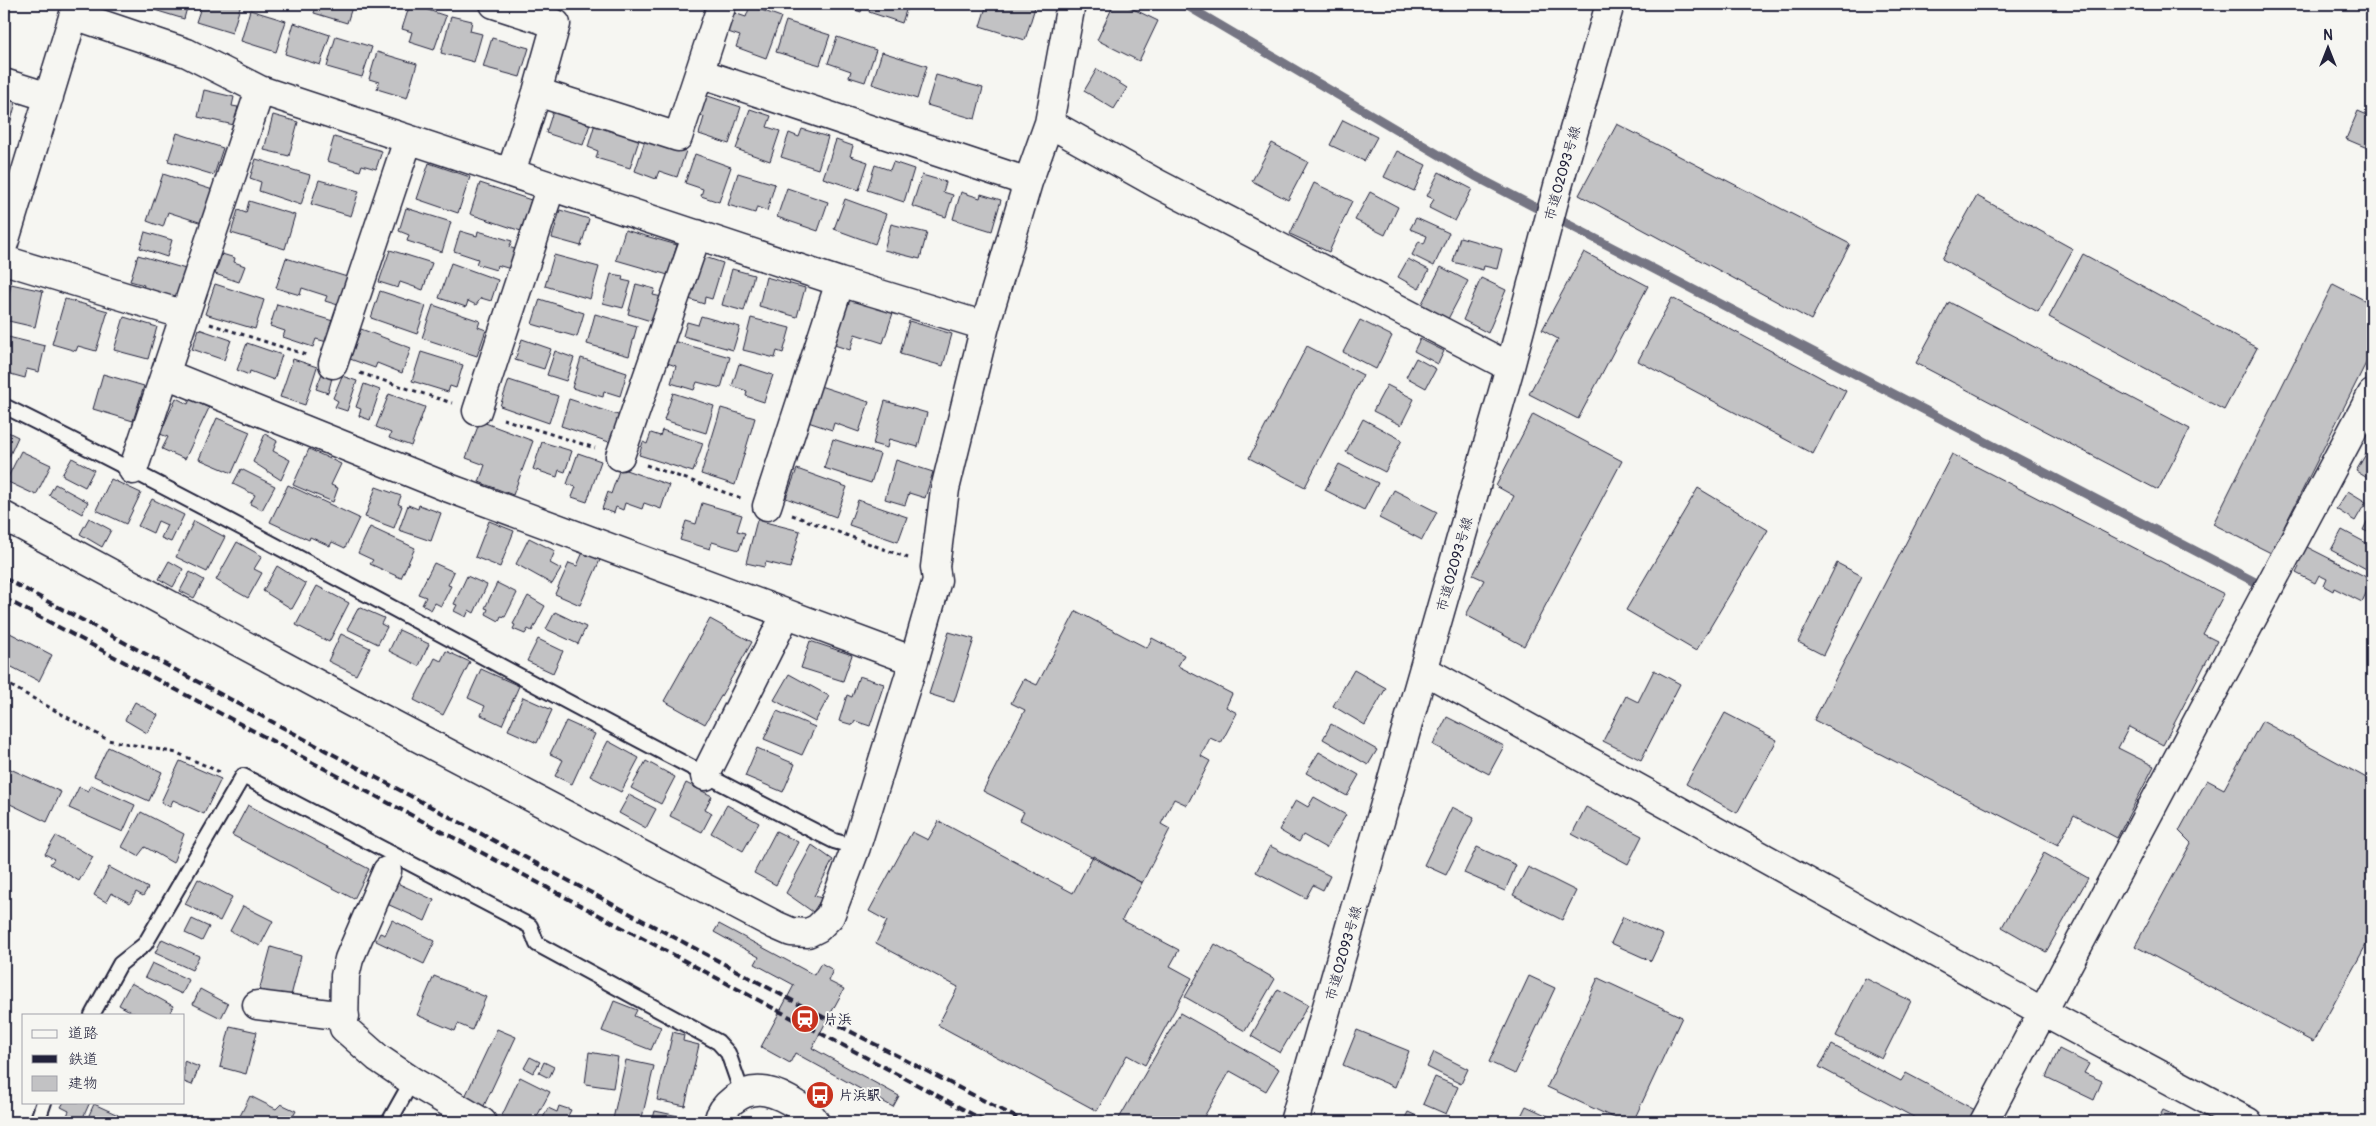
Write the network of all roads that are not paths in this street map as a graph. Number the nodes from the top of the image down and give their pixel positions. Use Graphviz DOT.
graph roads {
  1 [pos="494,4"];
  2 [pos="722,4"];
  3 [pos="1071,4"];
  4 [pos="1610,4"];
  5 [pos="75,9"];
  6 [pos="700,73"];
  7 [pos="4,83"];
  8 [pos="260,90"];
  9 [pos="537,92"];
  10 [pos="49,97"];
  11 [pos="1049,123"];
  12 [pos="408,140"];
  13 [pos="511,172"];
  14 [pos="1028,182"];
  15 [pos="551,186"];
  16 [pos="8,215"];
  17 [pos="697,234"];
  18 [pos="4,243"];
  19 [pos="4,260"];
  20 [pos="840,282"];
  21 [pos="185,315"];
  22 [pos="984,326"];
  23 [pos="334,364"];
  24 [pos="1510,367"];
  25 [pos="166,374"];
  26 [pos="2372,394"];
  27 [pos="4,406"];
  28 [pos="477,411"];
  29 [pos="620,456"];
  30 [pos="133,470"];
  31 [pos="767,506"];
  32 [pos="4,516"];
  33 [pos="786,614"];
  34 [pos="914,661"];
  35 [pos="1424,670"];
  36 [pos="706,776"];
  37 [pos="856,847"];
  38 [pos="387,871"];
  39 [pos="257,1005"];
  40 [pos="2043,1012"];
  41 [pos="93,1014"];
  42 [pos="345,1016"];
  43 [pos="412,1081"];
  44 [pos="742,1093"];
  45 [pos="43,1104"];
  46 [pos="1298,1121"];
  47 [pos="37,1122"];
  48 [pos="389,1122"];
  49 [pos="482,1122"];
  50 [pos="718,1122"];
  51 [pos="815,1122"];
  52 [pos="1984,1122"];
  53 [pos="2248,1122"];
  1 -- 9 [label="street"];
  2 -- 6 [label="street"];
  3 -- 11 [label="street"];
  4 -- 24 [label="street, 市道02093号線"];
  5 -- 8 [label="street"];
  5 -- 10 [label="street"];
  6 -- 9 [label="street"];
  6 -- 14 [label="street"];
  7 -- 10 [label="street"];
  8 -- 12 [label="street"];
  8 -- 21 [label="street"];
  9 -- 13 [label="street"];
  10 -- 16 [label="street"];
  11 -- 14 [label="street"];
  11 -- 24 [label="street"];
  12 -- 13 [label="street"];
  12 -- 23 [label="street"];
  13 -- 15 [label="street"];
  14 -- 22 [label="street"];
  15 -- 17 [label="street"];
  15 -- 28 [label="street"];
  16 -- 18 [label="street"];
  17 -- 20 [label="street"];
  17 -- 29 [label="street"];
  19 -- 21 [label="street"];
  20 -- 22 [label="street"];
  20 -- 31 [label="street"];
  21 -- 25 [label="street"];
  22 -- 34 [label="street"];
  24 -- 35 [label="street, 市道02093号線"];
  25 -- 30 [label="street"];
  25 -- 33 [label="street"];
  26 -- 40 [label="street"];
  27 -- 30 [label="lane"];
  30 -- 36 [label="lane"];
  32 -- 37 [label="street"];
  33 -- 34 [label="street"];
  33 -- 36 [label="street"];
  34 -- 37 [label="street"];
  35 -- 40 [label="street"];
  35 -- 46 [label="street, 市道02093号線"];
  36 -- 37 [label="lane"];
  38 -- 42 [label="street"];
  39 -- 42 [label="street"];
  40 -- 52 [label="street"];
  40 -- 53 [label="street"];
  41 -- 44 [label="lane"];
  42 -- 43 [label="street"];
  43 -- 48 [label="lane"];
  43 -- 49 [label="street"];
  44 -- 50 [label="street"];
  44 -- 51 [label="street"];
  45 -- 47 [label="lane"];
}
